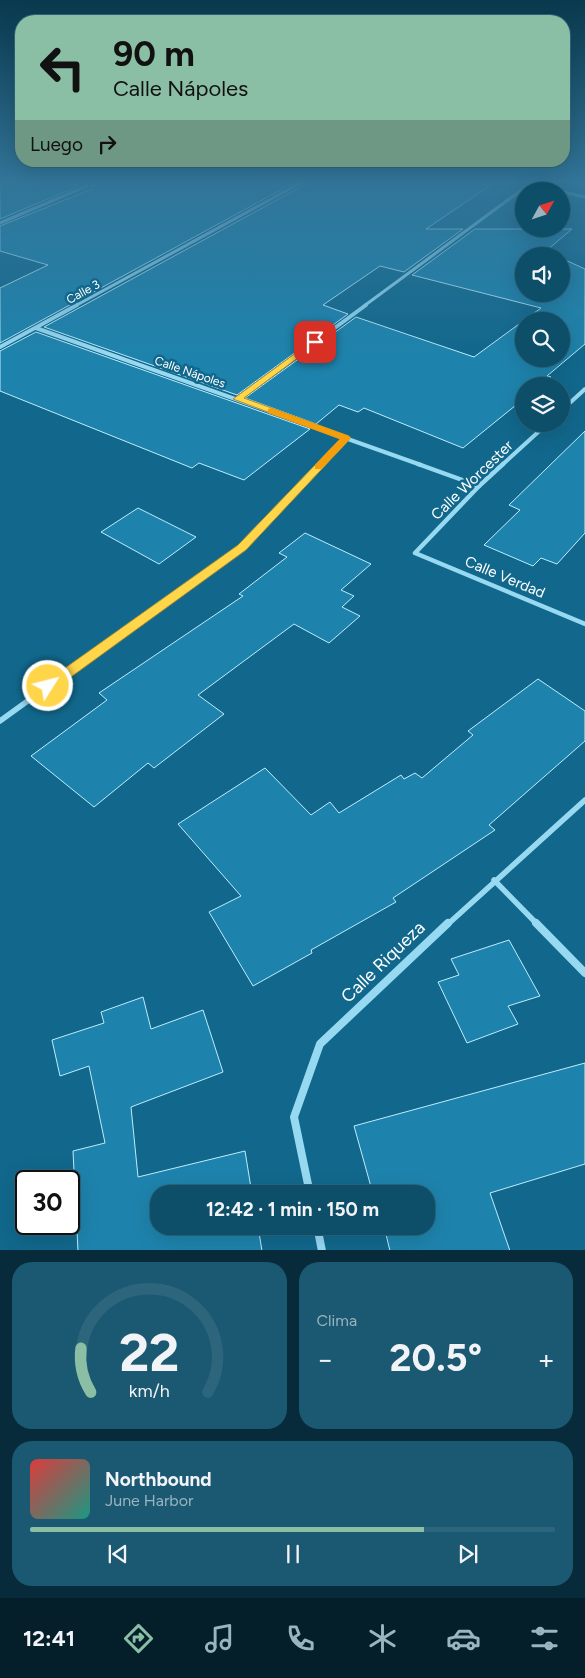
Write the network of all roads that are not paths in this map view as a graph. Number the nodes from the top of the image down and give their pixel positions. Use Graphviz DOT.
graph roads {
  1 [pos="200,238"];
  2 [pos="456,238"];
  3 [pos="36,328"];
  4 [pos="0,347"];
  5 [pos="585,389"];
  6 [pos="576,397"];
  7 [pos="238,399"];
  8 [pos="585,400"];
  9 [pos="570,403"];
  10 [pos="538,432"];
  11 [pos="346,438"];
  12 [pos="479,486"];
  13 [pos="415,553"];
  14 [pos="585,624"];
  15 [pos="0,721"];
  16 [pos="585,800"];
  17 [pos="494,880"];
  18 [pos="585,972"];
  19 [pos="308,1185"];
  20 [pos="318,1235"];
  21 [pos="322,1250"];
  1 -- 3 [label="street, Calle 3"];
  2 -- 7 [label="street"];
  3 -- 4 [label="street, Calle 3"];
  3 -- 7 [label="street, Calle Nápoles"];
  5 -- 6 [label="street"];
  6 -- 8 [label="street"];
  6 -- 9 [label="street"];
  7 -- 11 [label="street, Calle Nápoles"];
  10 -- 12 [label="street, Calle Worcester"];
  11 -- 12 [label="street, Calle Nápoles"];
  11 -- 15 [label="street"];
  12 -- 13 [label="street, Calle Worcester"];
  13 -- 14 [label="street, Calle Verdad"];
  16 -- 17 [label="street, Calle Riqueza"];
  17 -- 18 [label="street"];
  17 -- 19 [label="street, Calle Riqueza"];
  20 -- 21 [label="street"];
}
